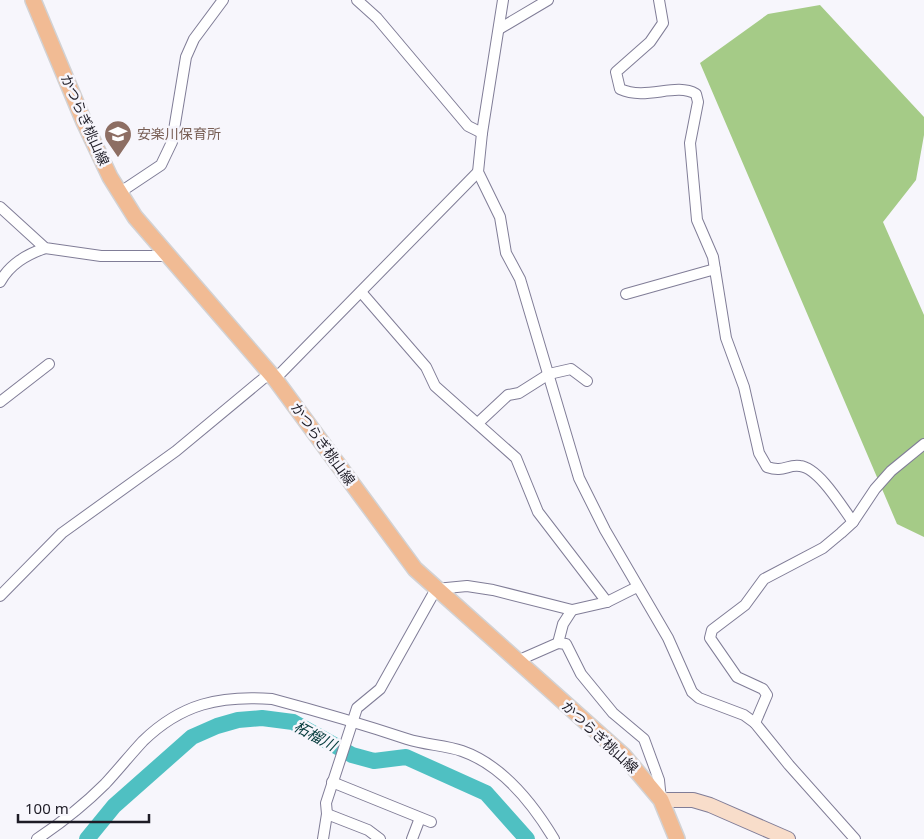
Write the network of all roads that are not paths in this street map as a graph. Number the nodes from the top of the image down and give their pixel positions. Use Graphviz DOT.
graph roads {
  1 [pos="33,0"];
  2 [pos="223,0"];
  3 [pos="357,0"];
  4 [pos="503,0"];
  5 [pos="548,0"];
  6 [pos="659,0"];
  7 [pos="499,29"];
  8 [pos="482,133"];
  9 [pos="478,172"];
  10 [pos="119,193"];
  11 [pos="0,207"];
  12 [pos="45,248"];
  13 [pos="166,256"];
  14 [pos="715,269"];
  15 [pos="0,282"];
  16 [pos="361,292"];
  17 [pos="626,294"];
  18 [pos="49,364"];
  19 [pos="549,374"];
  20 [pos="272,376"];
  21 [pos="587,380"];
  22 [pos="0,402"];
  23 [pos="478,423"];
  24 [pos="924,444"];
  25 [pos="853,522"];
  26 [pos="636,587"];
  27 [pos="436,589"];
  28 [pos="0,596"];
  29 [pos="607,602"];
  30 [pos="572,610"];
  31 [pos="558,643"];
  32 [pos="517,661"];
  33 [pos="351,721"];
  34 [pos="755,723"];
  35 [pos="333,780"];
  36 [pos="661,800"];
  37 [pos="327,814"];
  38 [pos="420,818"];
  39 [pos="431,822"];
  40 [pos="37,839"];
  41 [pos="323,839"];
  42 [pos="380,839"];
  43 [pos="412,839"];
  44 [pos="554,839"];
  45 [pos="677,839"];
  46 [pos="788,839"];
  47 [pos="855,839"];
  1 -- 10 [label="main road, かつらぎ桃山線"];
  2 -- 10 [label="street"];
  3 -- 8 [label="street"];
  4 -- 7 [label="street"];
  5 -- 7 [label="street"];
  6 -- 14 [label="street"];
  7 -- 8 [label="street"];
  8 -- 9 [label="street"];
  9 -- 16 [label="street"];
  9 -- 19 [label="street"];
  10 -- 13 [label="main road, かつらぎ桃山線"];
  11 -- 12 [label="street"];
  12 -- 13 [label="street"];
  12 -- 15 [label="street"];
  13 -- 20 [label="main road, かつらぎ桃山線"];
  14 -- 17 [label="street"];
  14 -- 25 [label="street"];
  16 -- 20 [label="street"];
  16 -- 23 [label="street"];
  18 -- 22 [label="street"];
  19 -- 21 [label="street"];
  19 -- 23 [label="street"];
  19 -- 26 [label="street"];
  20 -- 27 [label="main road, かつらぎ桃山線"];
  20 -- 28 [label="street"];
  23 -- 29 [label="street"];
  24 -- 25 [label="street"];
  25 -- 34 [label="street"];
  26 -- 29 [label="street"];
  26 -- 34 [label="street"];
  27 -- 30 [label="street"];
  27 -- 32 [label="main road, かつらぎ桃山線"];
  27 -- 33 [label="street"];
  29 -- 30 [label="street"];
  30 -- 31 [label="street"];
  31 -- 32 [label="street"];
  31 -- 36 [label="street"];
  32 -- 36 [label="main road, かつらぎ桃山線"];
  33 -- 35 [label="street"];
  33 -- 40 [label="street"];
  33 -- 44 [label="street"];
  34 -- 47 [label="street"];
  35 -- 37 [label="street"];
  35 -- 38 [label="street"];
  36 -- 45 [label="main road, かつらぎ桃山線"];
  36 -- 46 [label="street"];
  37 -- 41 [label="street"];
  37 -- 42 [label="street"];
  38 -- 39 [label="street"];
  38 -- 43 [label="street"];
}
